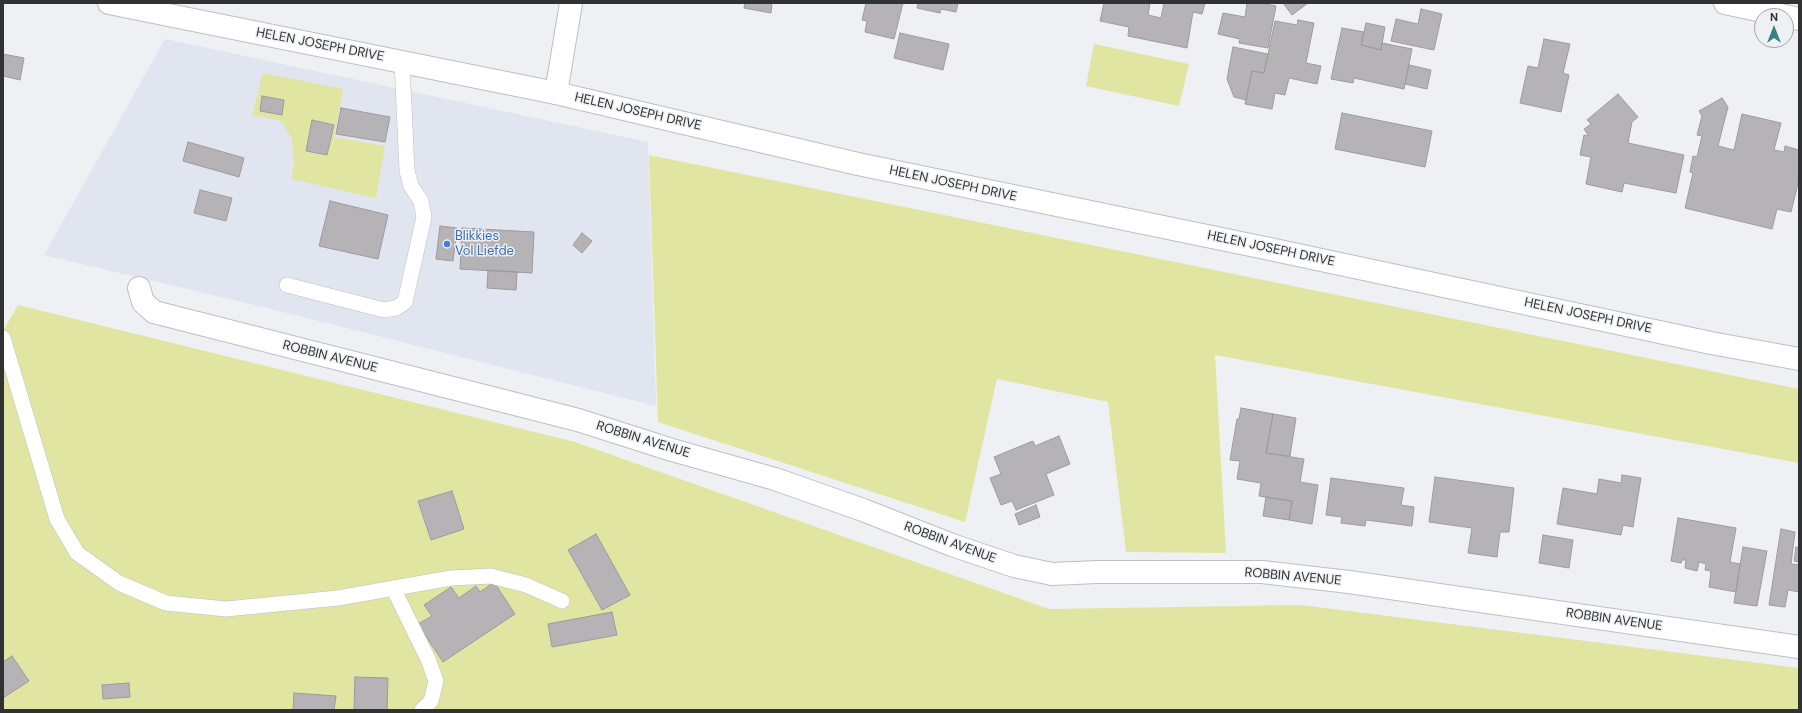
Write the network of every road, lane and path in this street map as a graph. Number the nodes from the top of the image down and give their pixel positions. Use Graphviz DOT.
graph roads {
  1 [pos="109,3"];
  2 [pos="572,3"];
  3 [pos="1725,3"];
  4 [pos="1799,19"];
  5 [pos="402,62"];
  6 [pos="556,92"];
  7 [pos="288,285"];
  8 [pos="139,288"];
  9 [pos="3,338"];
  10 [pos="1799,359"];
  11 [pos="393,588"];
  12 [pos="562,601"];
  13 [pos="1799,647"];
  14 [pos="422,710"];
  1 -- 5 [label="street, HELEN JOSEPH DRIVE"];
  2 -- 6 [label="street"];
  3 -- 4 [label="street"];
  5 -- 6 [label="street, HELEN JOSEPH DRIVE"];
  5 -- 7 [label="lane"];
  6 -- 10 [label="street, HELEN JOSEPH DRIVE"];
  8 -- 13 [label="street, ROBBIN AVENUE"];
  9 -- 11 [label="lane"];
  11 -- 12 [label="lane"];
  11 -- 14 [label="lane"];
}
